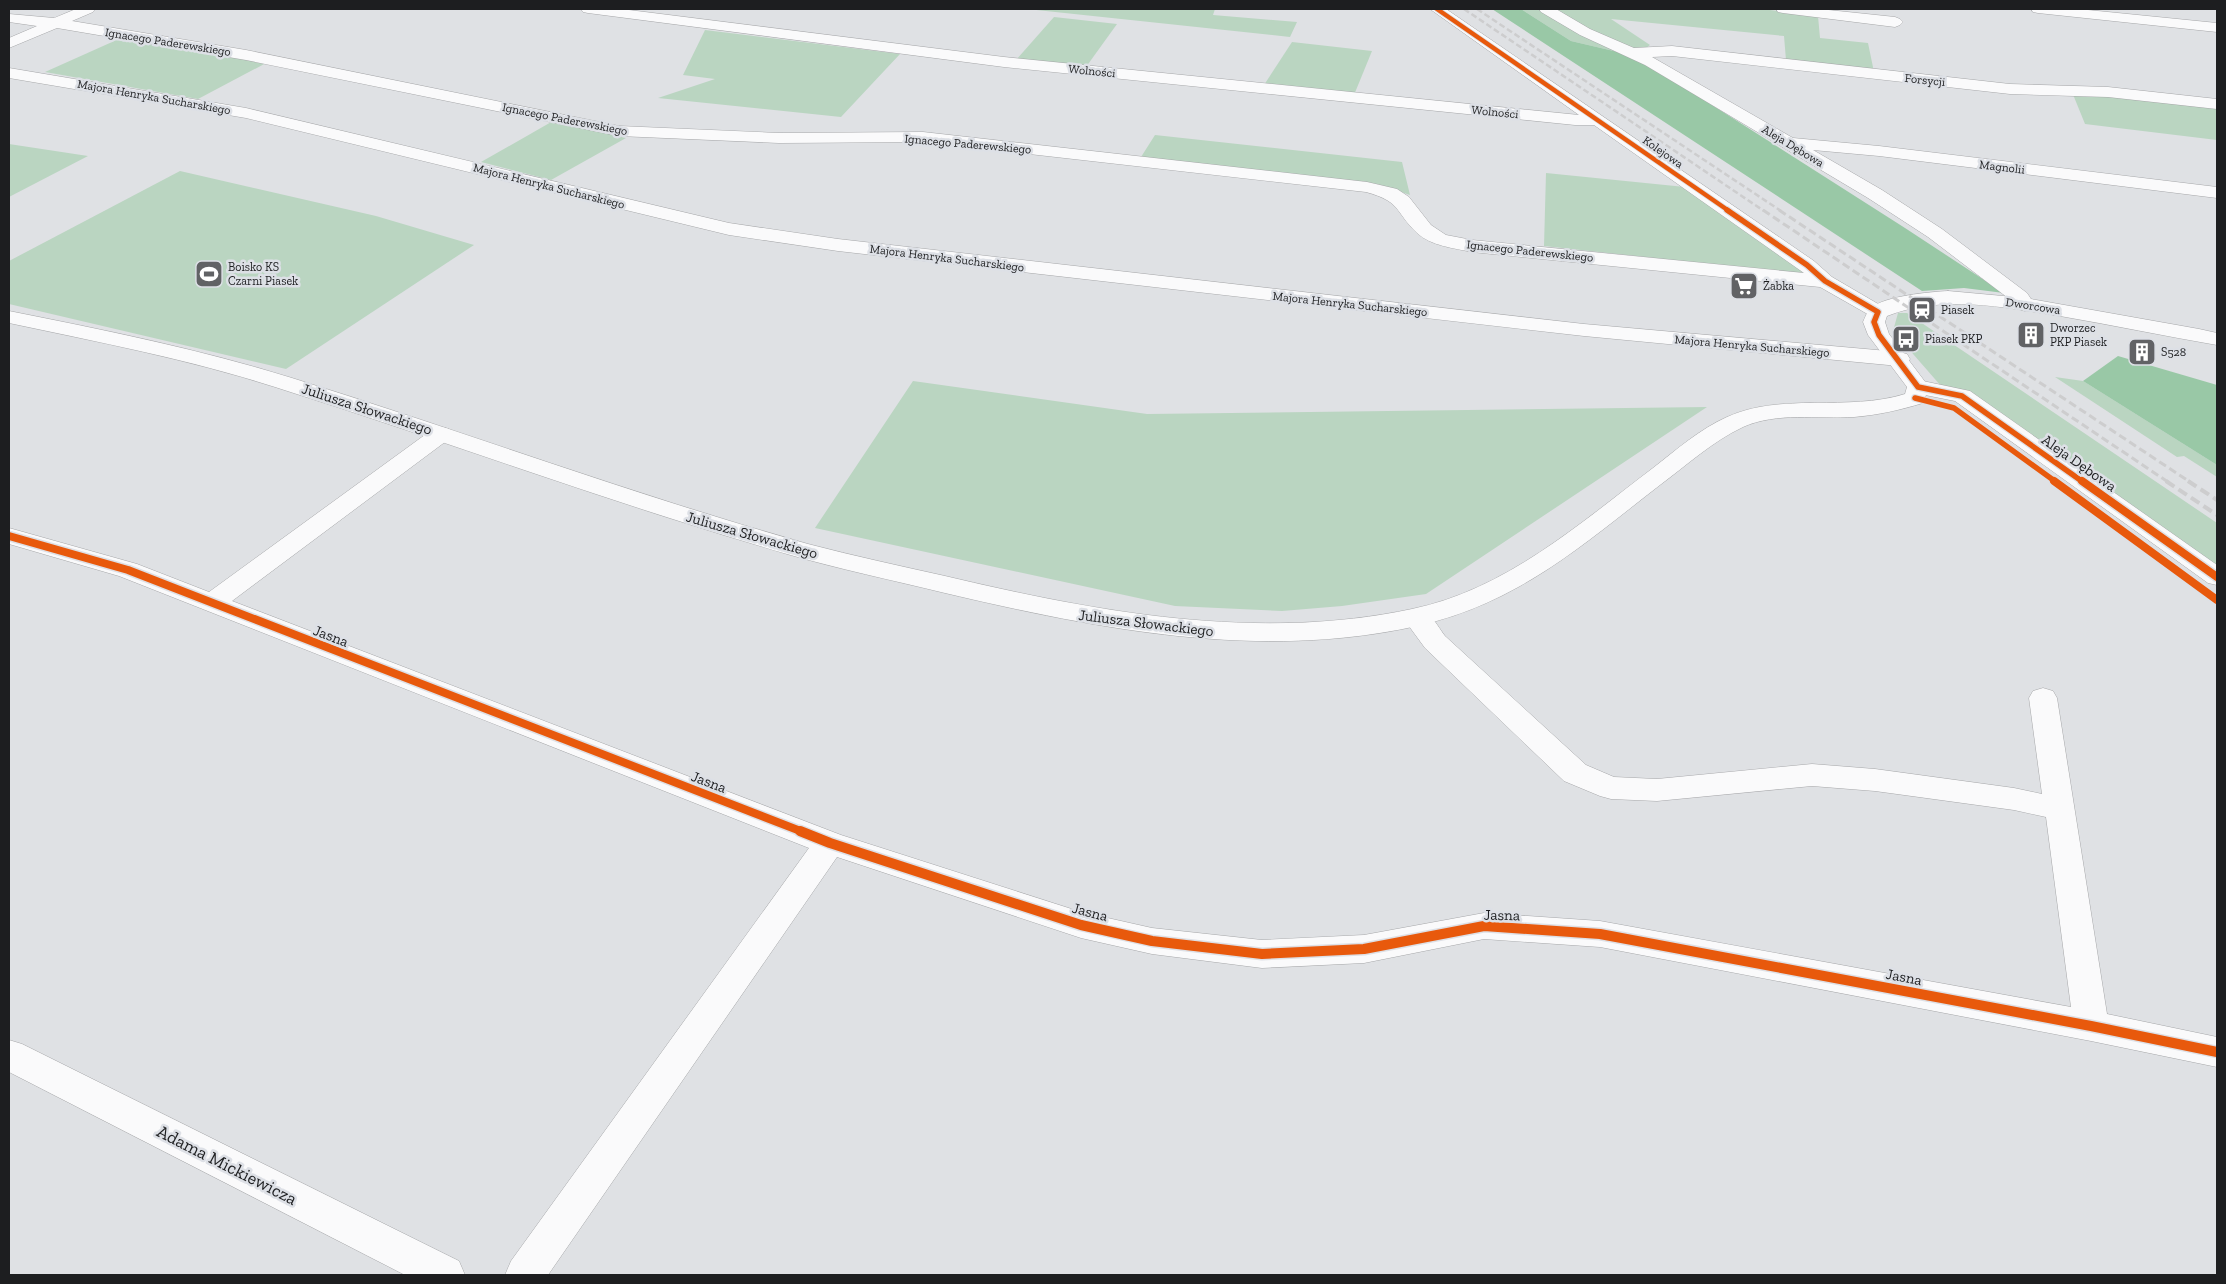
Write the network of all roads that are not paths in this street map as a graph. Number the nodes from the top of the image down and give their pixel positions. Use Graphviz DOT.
graph roads {
  1 [pos="88,9"];
  2 [pos="588,9"];
  3 [pos="1437,9"];
  4 [pos="1546,9"];
  5 [pos="1783,9"];
  6 [pos="2038,9"];
  7 [pos="9,18"];
  8 [pos="1896,22"];
  9 [pos="55,23"];
  10 [pos="2217,28"];
  11 [pos="9,43"];
  12 [pos="1633,54"];
  13 [pos="9,73"];
  14 [pos="2217,104"];
  15 [pos="1597,120"];
  16 [pos="1786,142"];
  17 [pos="2217,193"];
  18 [pos="1824,281"];
  19 [pos="2025,305"];
  20 [pos="1878,312"];
  21 [pos="9,317"];
  22 [pos="2217,340"];
  23 [pos="1899,360"];
  24 [pos="1918,387"];
  25 [pos="441,434"];
  26 [pos="9,536"];
  27 [pos="2217,577"];
  28 [pos="212,602"];
  29 [pos="1417,618"];
  30 [pos="2043,698"];
  31 [pos="2060,809"];
  32 [pos="830,843"];
  33 [pos="2091,1026"];
  34 [pos="2217,1052"];
  35 [pos="9,1055"];
  36 [pos="445,1275"];
  37 [pos="525,1275"];
  1 -- 9 [label="street"];
  2 -- 15 [label="street, Wolności"];
  3 -- 15 [label="street, Kolejowa"];
  4 -- 12 [label="street, Aleja Dębowa"];
  5 -- 8 [label="street"];
  6 -- 10 [label="street"];
  7 -- 9 [label="street, Ignacego Paderewskiego"];
  9 -- 11 [label="street"];
  9 -- 18 [label="street, Ignacego Paderewskiego"];
  12 -- 14 [label="street, Forsycji"];
  12 -- 16 [label="street, Aleja Dębowa"];
  13 -- 23 [label="street, Majora Henryka Sucharskiego"];
  15 -- 18 [label="street, Kolejowa"];
  16 -- 17 [label="street, Magnolii"];
  16 -- 19 [label="street, Aleja Dębowa"];
  18 -- 20 [label="street, Kolejowa"];
  19 -- 20 [label="street, Dworcowa"];
  19 -- 22 [label="street, Dworcowa"];
  20 -- 23 [label="street"];
  21 -- 25 [label="street, Juliusza Słowackiego"];
  23 -- 24 [label="street"];
  24 -- 27 [label="street, Aleja Dębowa"];
  24 -- 29 [label="street, Juliusza Słowackiego"];
  25 -- 28 [label="street"];
  25 -- 29 [label="street, Juliusza Słowackiego"];
  26 -- 28 [label="street, Jasna"];
  28 -- 32 [label="street, Jasna"];
  29 -- 31 [label="street"];
  30 -- 31 [label="street"];
  31 -- 33 [label="street"];
  32 -- 33 [label="street, Jasna"];
  32 -- 37 [label="street"];
  33 -- 34 [label="street, Jasna"];
  35 -- 36 [label="street, Adama Mickiewicza"];
}
